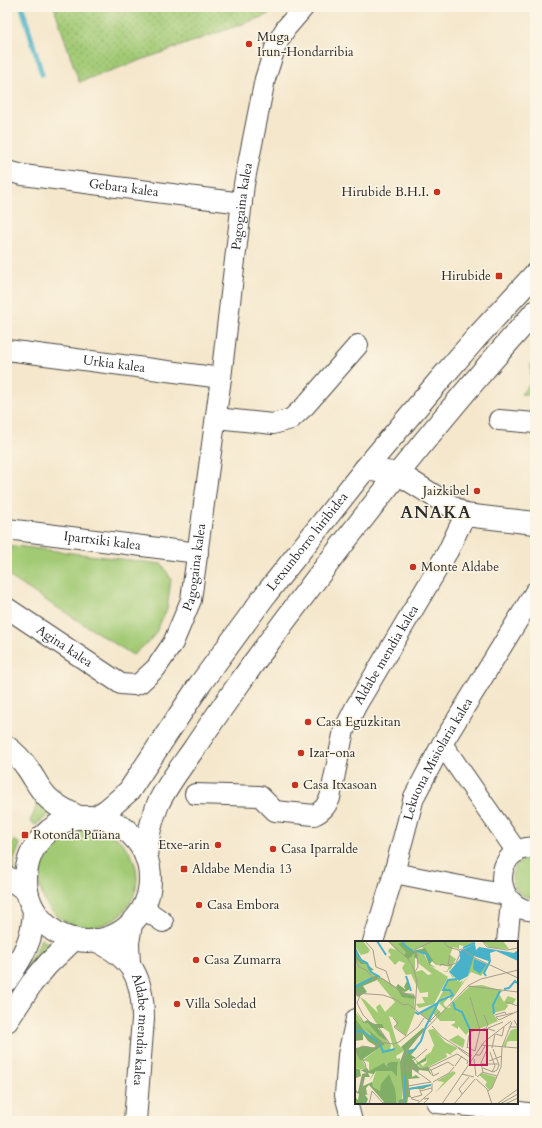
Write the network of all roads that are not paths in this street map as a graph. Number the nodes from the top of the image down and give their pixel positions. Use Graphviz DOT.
graph roads {
  1 [pos="304,7"];
  2 [pos="7,171"];
  3 [pos="242,203"];
  4 [pos="535,274"];
  5 [pos="535,312"];
  6 [pos="358,345"];
  7 [pos="7,350"];
  8 [pos="221,378"];
  9 [pos="216,418"];
  10 [pos="500,420"];
  11 [pos="535,423"];
  12 [pos="366,469"];
  13 [pos="399,474"];
  14 [pos="465,515"];
  15 [pos="535,523"];
  16 [pos="7,529"];
  17 [pos="198,553"];
  18 [pos="535,592"];
  19 [pos="7,608"];
  20 [pos="121,684"];
  21 [pos="442,744"];
  22 [pos="7,746"];
  23 [pos="195,794"];
  24 [pos="88,818"];
  25 [pos="526,849"];
  26 [pos="146,857"];
  27 [pos="394,873"];
  28 [pos="7,877"];
  29 [pos="509,898"];
  30 [pos="30,900"];
  31 [pos="535,910"];
  32 [pos="137,916"];
  33 [pos="163,922"];
  34 [pos="84,940"];
  35 [pos="373,941"];
  36 [pos="507,941"];
  37 [pos="129,964"];
  38 [pos="7,980"];
  39 [pos="7,1021"];
  40 [pos="355,1024"];
  41 [pos="350,1095"];
  42 [pos="444,1104"];
  43 [pos="490,1111"];
  44 [pos="535,1114"];
  45 [pos="135,1121"];
  46 [pos="352,1121"];
  1 -- 3 [label="street, Pagogaina kalea"];
  2 -- 3 [label="street, Gebara kalea"];
  3 -- 8 [label="street, Pagogaina kalea"];
  4 -- 12 [label="main road, Letxunborro hiribidea"];
  5 -- 13 [label="main road"];
  6 -- 9 [label="street"];
  7 -- 8 [label="street, Urkia kalea"];
  8 -- 9 [label="street, Pagogaina kalea"];
  9 -- 17 [label="street, Pagogaina kalea"];
  10 -- 11 [label="street"];
  12 -- 13 [label="main road"];
  12 -- 24 [label="main road, Letxunborro hiribidea"];
  13 -- 14 [label="main road"];
  13 -- 26 [label="main road"];
  14 -- 15 [label="main road"];
  14 -- 23 [label="street, Aldabe mendia kalea"];
  16 -- 17 [label="street, Ipartxiki kalea"];
  17 -- 20 [label="street, Pagogaina kalea"];
  18 -- 21 [label="street, Lekuona Misiolaria kalea"];
  19 -- 20 [label="street, Agina kalea"];
  21 -- 25 [label="street"];
  21 -- 27 [label="street, Lekuona Misiolaria kalea"];
  22 -- 24 [label="main road"];
  24 -- 26 [label="main road"];
  24 -- 30 [label="main road"];
  25 -- 29 [label="street"];
  26 -- 32 [label="main road"];
  27 -- 29 [label="street"];
  27 -- 35 [label="street, Lekuona Misiolaria kalea"];
  28 -- 30 [label="main road"];
  29 -- 31 [label="street"];
  29 -- 36 [label="street"];
  30 -- 34 [label="main road"];
  30 -- 38 [label="main road"];
  32 -- 33 [label="street"];
  32 -- 34 [label="main road"];
  32 -- 37 [label="main road, Aldabe mendia kalea"];
  34 -- 37 [label="main road, Aldabe mendia kalea"];
  34 -- 39 [label="main road"];
  37 -- 45 [label="main road, Aldabe mendia kalea"];
  40 -- 41 [label="street"];
  41 -- 46 [label="street"];
  42 -- 43 [label="street"];
  43 -- 44 [label="street"];
}
